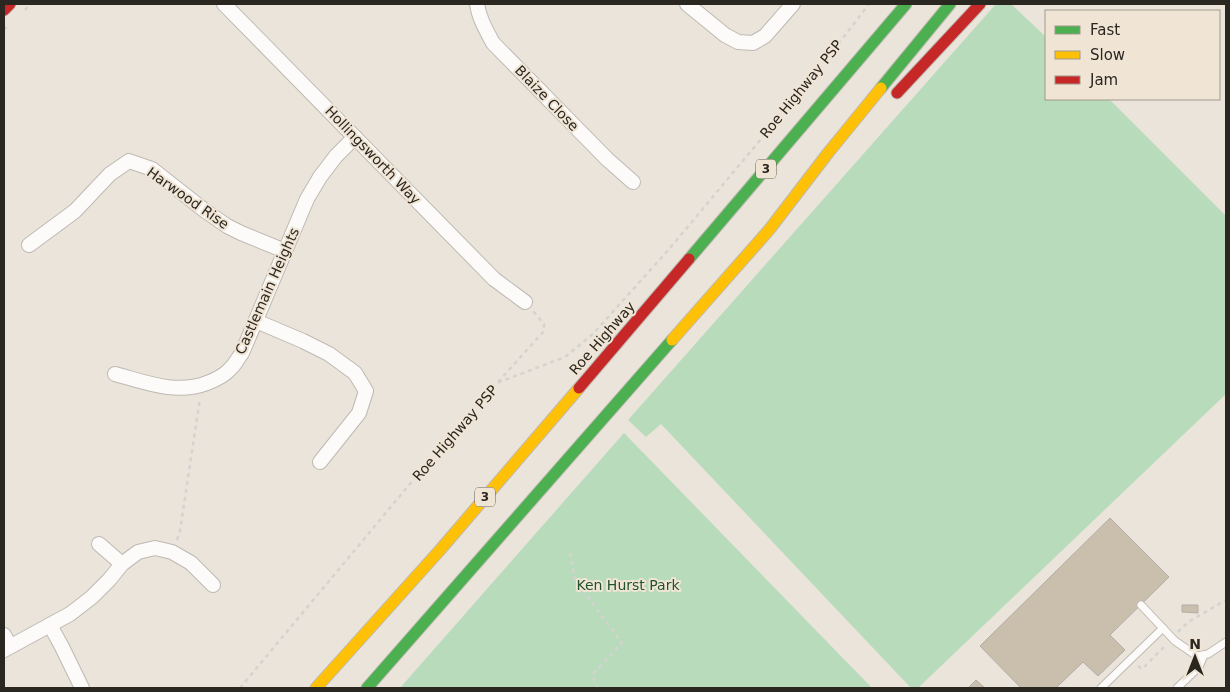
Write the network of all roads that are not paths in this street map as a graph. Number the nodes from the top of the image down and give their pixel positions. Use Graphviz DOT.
graph roads {
  1 [pos="10,4"];
  2 [pos="224,4"];
  3 [pos="477,4"];
  4 [pos="687,4"];
  5 [pos="793,4"];
  6 [pos="902,4"];
  7 [pos="906,4"];
  8 [pos="950,4"];
  9 [pos="980,4"];
  10 [pos="4,10"];
  11 [pos="880,35"];
  12 [pos="889,101"];
  13 [pos="355,137"];
  14 [pos="856,137"];
  15 [pos="633,182"];
  16 [pos="769,230"];
  17 [pos="29,246"];
  18 [pos="285,251"];
  19 [pos="526,302"];
  20 [pos="256,321"];
  21 [pos="115,374"];
  22 [pos="320,462"];
  23 [pos="99,544"];
  24 [pos="122,564"];
  25 [pos="213,585"];
  26 [pos="1141,605"];
  27 [pos="50,625"];
  28 [pos="1163,628"];
  29 [pos="1226,642"];
  30 [pos="6,643"];
  31 [pos="1204,655"];
  32 [pos="82,688"];
  33 [pos="316,688"];
  34 [pos="367,688"];
  35 [pos="1101,688"];
  36 [pos="1177,688"];
  1 -- 10 [label="main road"];
  2 -- 13 [label="street, Hollingsworth Way"];
  3 -- 15 [label="street, Blaize Close"];
  4 -- 5 [label="street"];
  6 -- 11 [label="main road"];
  7 -- 11 [label="main road, Roe Highway / 3"];
  8 -- 16 [label="main road"];
  9 -- 12 [label="main road"];
  11 -- 33 [label="main road, Roe Highway / 3"];
  13 -- 18 [label="street, Castlemain Heights"];
  13 -- 19 [label="street, Hollingsworth Way"];
  14 -- 16 [label="main road"];
  16 -- 34 [label="main road"];
  17 -- 18 [label="street, Harwood Rise"];
  18 -- 20 [label="street, Castlemain Heights"];
  20 -- 21 [label="street, Castlemain Heights"];
  20 -- 22 [label="street"];
  23 -- 24 [label="street"];
  24 -- 25 [label="street"];
  24 -- 27 [label="street"];
  26 -- 28 [label="lane"];
  27 -- 30 [label="street"];
  27 -- 32 [label="street"];
  28 -- 31 [label="lane"];
  28 -- 35 [label="lane"];
  29 -- 31 [label="lane"];
  31 -- 36 [label="lane"];
}
